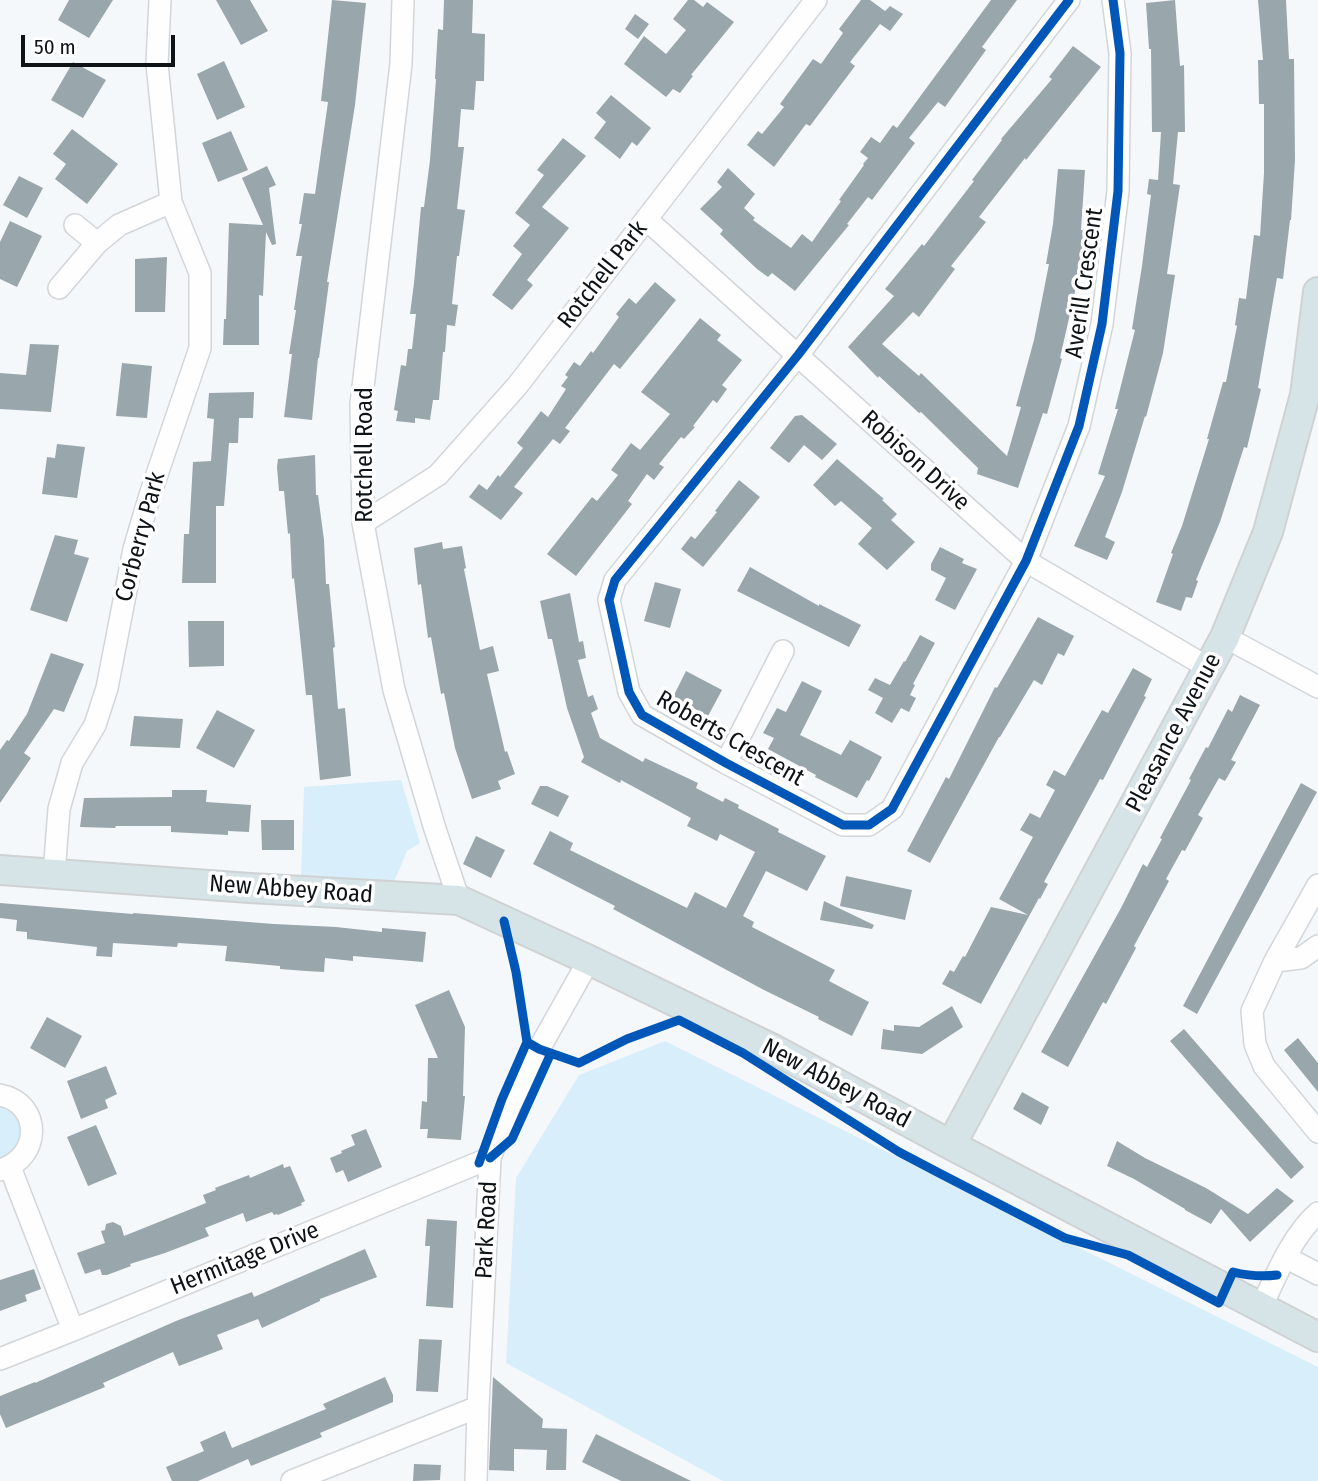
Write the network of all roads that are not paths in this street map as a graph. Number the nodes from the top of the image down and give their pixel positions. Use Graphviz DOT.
graph roads {
  1 [pos="160,0"];
  2 [pos="403,0"];
  3 [pos="816,0"];
  4 [pos="1069,0"];
  5 [pos="1113,0"];
  6 [pos="171,202"];
  7 [pos="646,219"];
  8 [pos="75,225"];
  9 [pos="97,243"];
  10 [pos="59,288"];
  11 [pos="1318,292"];
  12 [pos="798,355"];
  13 [pos="363,523"];
  14 [pos="1026,561"];
  15 [pos="1225,637"];
  16 [pos="783,651"];
  17 [pos="1209,668"];
  18 [pos="1318,687"];
  19 [pos="726,763"];
  20 [pos="0,870"];
  21 [pos="54,873"];
  22 [pos="1318,885"];
  23 [pos="460,900"];
  24 [pos="1318,946"];
  25 [pos="589,960"];
  26 [pos="1275,961"];
  27 [pos="0,1095"];
  28 [pos="1318,1132"];
  29 [pos="951,1145"];
  30 [pos="490,1158"];
  31 [pos="5,1169"];
  32 [pos="1318,1213"];
  33 [pos="1285,1257"];
  34 [pos="1318,1274"];
  35 [pos="1261,1308"];
  36 [pos="73,1330"];
  37 [pos="1318,1337"];
  38 [pos="0,1359"];
  39 [pos="478,1407"];
  40 [pos="292,1481"];
  41 [pos="476,1481"];
  1 -- 6 [label="street, Corberry Park"];
  2 -- 13 [label="street, Rotchell Road"];
  3 -- 7 [label="street, Rotchell Park"];
  4 -- 12 [label="street"];
  5 -- 14 [label="street, Averill Crescent"];
  6 -- 9 [label="street"];
  6 -- 21 [label="street, Corberry Park"];
  7 -- 12 [label="street, Robison Drive"];
  7 -- 13 [label="street, Rotchell Park"];
  8 -- 9 [label="street"];
  9 -- 10 [label="street"];
  11 -- 15 [label="main road, Pleasance Avenue"];
  12 -- 14 [label="street, Robison Drive"];
  12 -- 19 [label="street, Roberts Crescent"];
  13 -- 23 [label="street, Rotchell Road"];
  14 -- 17 [label="street, Robison Drive"];
  14 -- 19 [label="street, Roberts Crescent"];
  15 -- 17 [label="main road, Pleasance Avenue"];
  15 -- 18 [label="street"];
  16 -- 19 [label="street"];
  17 -- 29 [label="main road, Pleasance Avenue"];
  20 -- 21 [label="main road, New Abbey Road"];
  21 -- 23 [label="main road, New Abbey Road"];
  22 -- 26 [label="street"];
  23 -- 25 [label="main road, New Abbey Road"];
  24 -- 26 [label="street"];
  25 -- 29 [label="main road, New Abbey Road"];
  25 -- 30 [label="street, Park Road"];
  26 -- 28 [label="street"];
  27 -- 31 [label="street"];
  29 -- 35 [label="main road, New Abbey Road"];
  30 -- 36 [label="street, Hermitage Drive"];
  30 -- 39 [label="street, Park Road"];
  31 -- 36 [label="street"];
  32 -- 33 [label="street"];
  33 -- 34 [label="street"];
  33 -- 35 [label="street"];
  35 -- 37 [label="main road, New Abbey Road"];
  36 -- 38 [label="street, Hermitage Drive"];
  39 -- 40 [label="street"];
  39 -- 41 [label="street, Park Road"];
}
